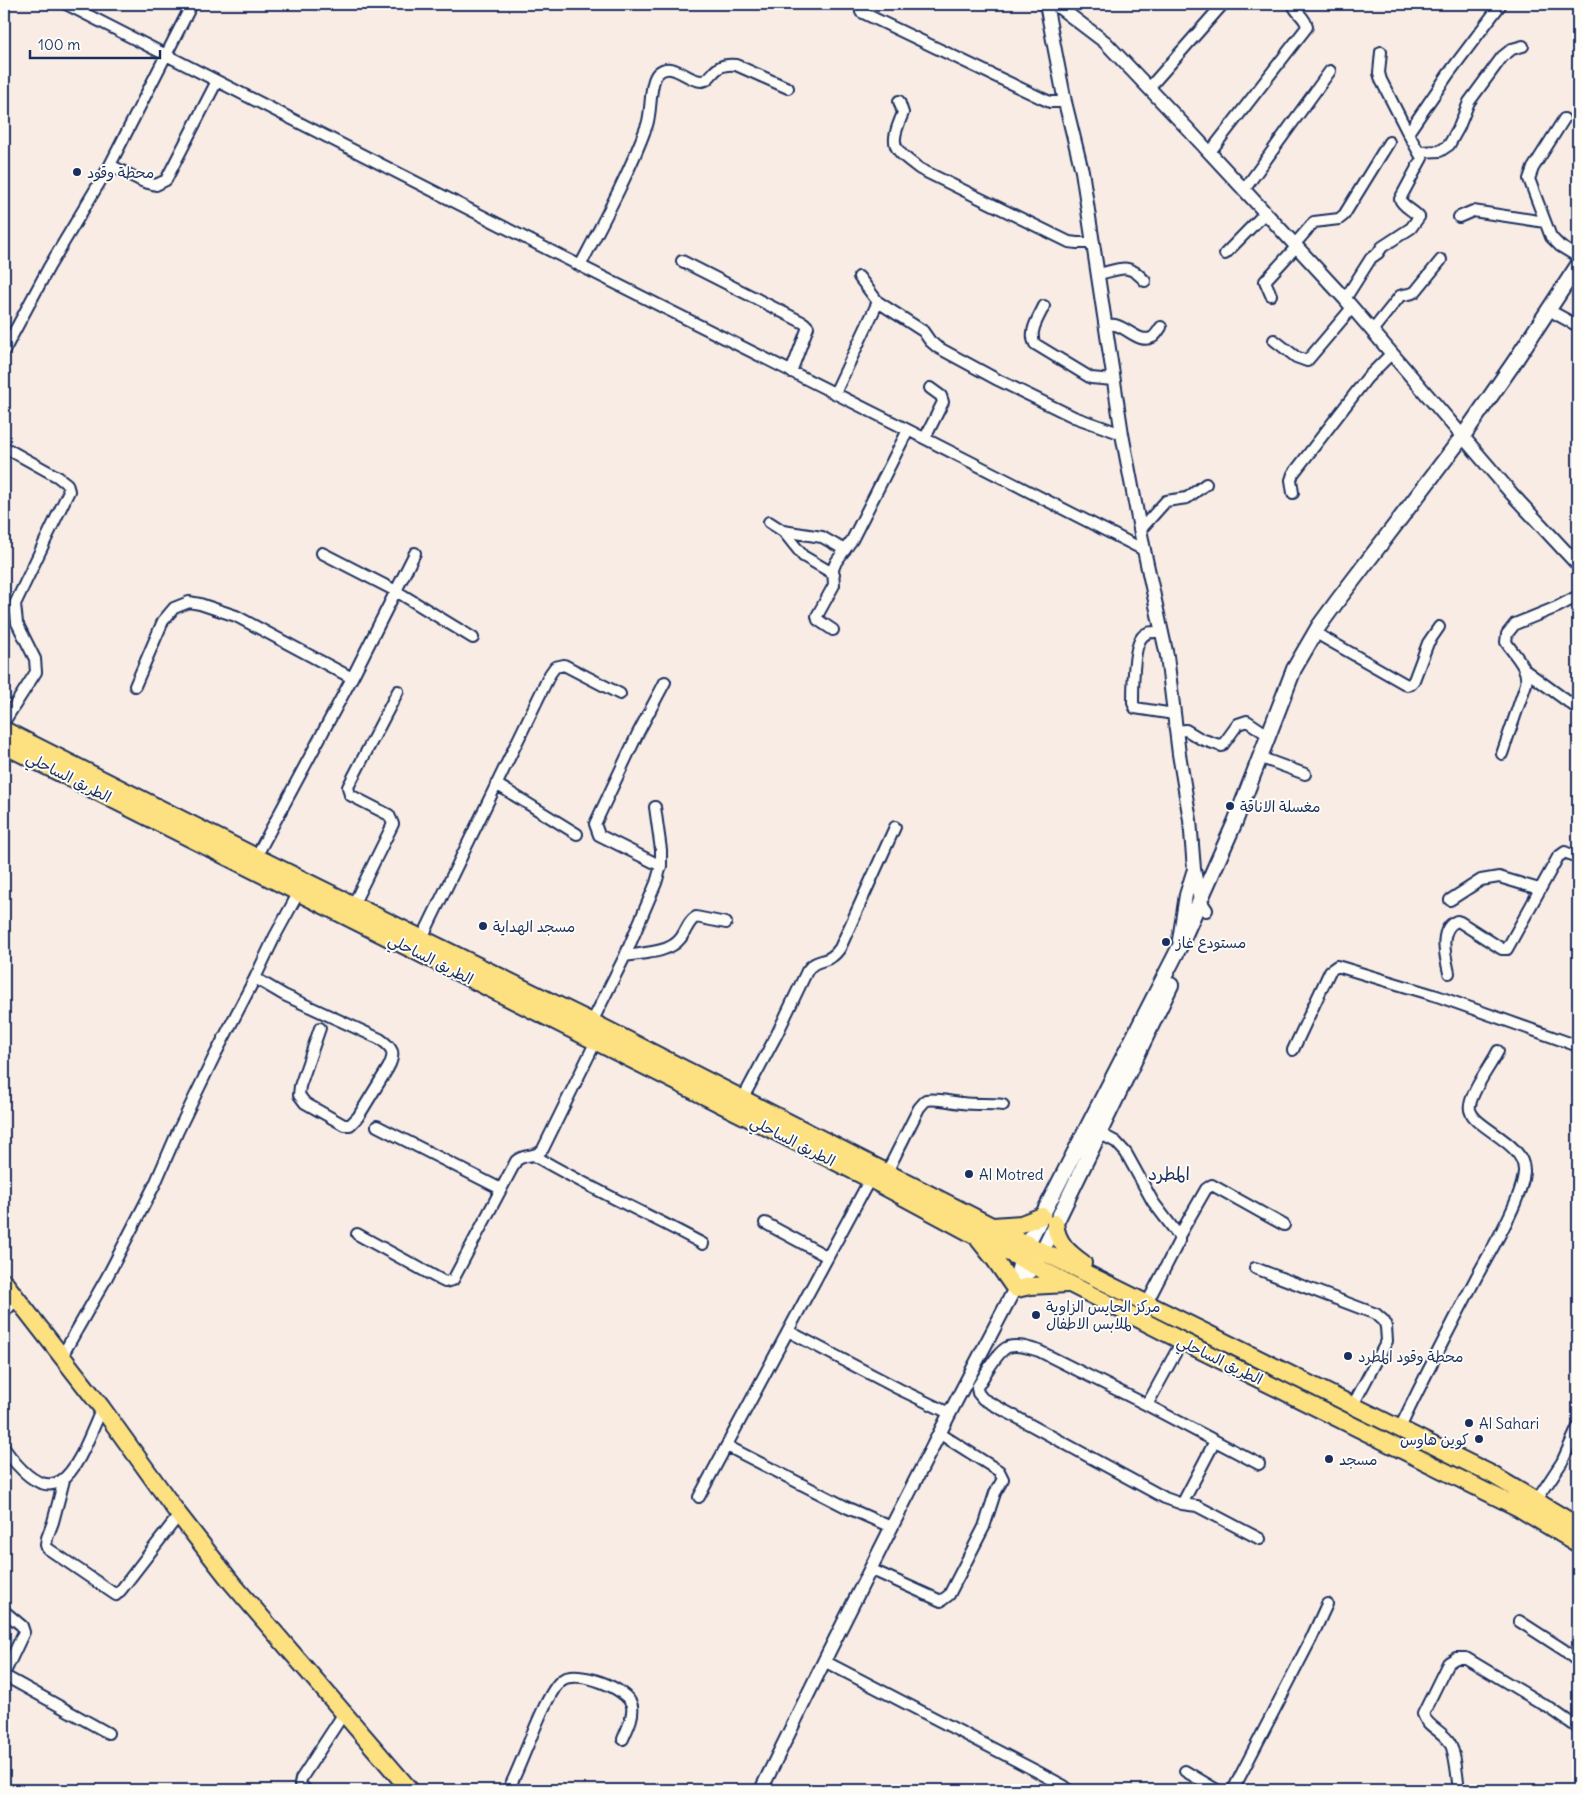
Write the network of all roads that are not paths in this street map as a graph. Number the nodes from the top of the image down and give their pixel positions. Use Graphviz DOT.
graph roads {
  1 [pos="66,4"];
  2 [pos="192,4"];
  3 [pos="1046,4"];
  4 [pos="1055,4"];
  5 [pos="1223,4"];
  6 [pos="1293,4"];
  7 [pos="1501,4"];
  8 [pos="861,12"];
  9 [pos="1523,46"];
  10 [pos="1381,52"];
  11 [pos="167,55"];
  12 [pos="1330,71"];
  13 [pos="217,81"];
  14 [pos="788,88"];
  15 [pos="1149,88"];
  16 [pos="899,101"];
  17 [pos="1064,102"];
  18 [pos="1564,119"];
  19 [pos="1408,133"];
  20 [pos="1389,142"];
  21 [pos="1210,152"];
  22 [pos="1420,152"];
  23 [pos="110,165"];
  24 [pos="1244,190"];
  25 [pos="1265,213"];
  26 [pos="1459,217"];
  27 [pos="1545,222"];
  28 [pos="1094,243"];
  29 [pos="1295,246"];
  30 [pos="1225,254"];
  31 [pos="1578,257"];
  32 [pos="1441,260"];
  33 [pos="682,261"];
  34 [pos="1578,265"];
  35 [pos="580,266"];
  36 [pos="1099,274"];
  37 [pos="859,277"];
  38 [pos="1145,281"];
  39 [pos="1578,281"];
  40 [pos="1271,296"];
  41 [pos="878,302"];
  42 [pos="1348,304"];
  43 [pos="1044,306"];
  44 [pos="1556,314"];
  45 [pos="1107,326"];
  46 [pos="1578,326"];
  47 [pos="1161,327"];
  48 [pos="1372,331"];
  49 [pos="1274,340"];
  50 [pos="4,351"];
  51 [pos="1392,354"];
  52 [pos="792,372"];
  53 [pos="1113,380"];
  54 [pos="930,388"];
  55 [pos="835,393"];
  56 [pos="908,430"];
  57 [pos="1122,434"];
  58 [pos="925,438"];
  59 [pos="1466,440"];
  60 [pos="4,447"];
  61 [pos="1206,484"];
  62 [pos="1293,493"];
  63 [pos="769,522"];
  64 [pos="1141,529"];
  65 [pos="782,530"];
  66 [pos="845,550"];
  67 [pos="1144,550"];
  68 [pos="322,553"];
  69 [pos="414,553"];
  70 [pos="1578,565"];
  71 [pos="834,574"];
  72 [pos="396,591"];
  73 [pos="1578,596"];
  74 [pos="1340,602"];
  75 [pos="1439,628"];
  76 [pos="833,630"];
  77 [pos="1160,632"];
  78 [pos="1321,636"];
  79 [pos="473,638"];
  80 [pos="1526,671"];
  81 [pos="352,678"];
  82 [pos="666,682"];
  83 [pos="134,686"];
  84 [pos="398,691"];
  85 [pos="620,694"];
  86 [pos="1578,709"];
  87 [pos="1174,714"];
  88 [pos="4,722"];
  89 [pos="4,730"];
  90 [pos="1176,731"];
  91 [pos="1268,735"];
  92 [pos="4,744"];
  93 [pos="1502,754"];
  94 [pos="1267,760"];
  95 [pos="1305,774"];
  96 [pos="496,784"];
  97 [pos="655,807"];
  98 [pos="896,827"];
  99 [pos="578,834"];
  100 [pos="256,857"];
  101 [pos="1578,858"];
  102 [pos="661,866"];
  103 [pos="1194,869"];
  104 [pos="1540,889"];
  105 [pos="299,892"];
  106 [pos="1450,900"];
  107 [pos="353,904"];
  108 [pos="1203,906"];
  109 [pos="726,923"];
  110 [pos="422,938"];
  111 [pos="1179,948"];
  112 [pos="625,956"];
  113 [pos="1449,973"];
  114 [pos="255,978"];
  115 [pos="592,1022"];
  116 [pos="320,1028"];
  117 [pos="596,1041"];
  118 [pos="1578,1046"];
  119 [pos="1293,1050"];
  120 [pos="1498,1052"];
  121 [pos="742,1098"];
  122 [pos="1003,1105"];
  123 [pos="378,1126"];
  124 [pos="1099,1133"];
  125 [pos="535,1156"];
  126 [pos="887,1172"];
  127 [pos="870,1180"];
  128 [pos="501,1189"];
  129 [pos="1048,1220"];
  130 [pos="765,1223"];
  131 [pos="1284,1225"];
  132 [pos="993,1226"];
  133 [pos="357,1234"];
  134 [pos="974,1235"];
  135 [pos="1179,1236"];
  136 [pos="703,1244"];
  137 [pos="1031,1254"];
  138 [pos="828,1257"];
  139 [pos="1255,1268"];
  140 [pos="1096,1278"];
  141 [pos="4,1282"];
  142 [pos="1070,1284"];
  143 [pos="1014,1289"];
  144 [pos="16,1299"];
  145 [pos="1147,1303"];
  146 [pos="4,1313"];
  147 [pos="788,1331"];
  148 [pos="1182,1341"];
  149 [pos="62,1356"];
  150 [pos="1353,1405"];
  151 [pos="1147,1406"];
  152 [pos="102,1408"];
  153 [pos="949,1413"];
  154 [pos="1578,1427"];
  155 [pos="1400,1428"];
  156 [pos="939,1433"];
  157 [pos="1215,1441"];
  158 [pos="727,1446"];
  159 [pos="4,1448"];
  160 [pos="1260,1464"];
  161 [pos="64,1480"];
  162 [pos="699,1497"];
  163 [pos="1537,1500"];
  164 [pos="1182,1504"];
  165 [pos="180,1515"];
  166 [pos="1578,1526"];
  167 [pos="891,1528"];
  168 [pos="1260,1539"];
  169 [pos="1578,1544"];
  170 [pos="870,1569"];
  171 [pos="1327,1604"];
  172 [pos="4,1611"];
  173 [pos="1519,1621"];
  174 [pos="824,1660"];
  175 [pos="1578,1662"];
  176 [pos="344,1714"];
  177 [pos="1578,1728"];
  178 [pos="108,1733"];
  179 [pos="623,1739"];
  180 [pos="1185,1772"];
  181 [pos="306,1790"];
  182 [pos="410,1790"];
  183 [pos="508,1790"];
  184 [pos="761,1790"];
  185 [pos="1069,1790"];
  186 [pos="1217,1790"];
  187 [pos="1233,1790"];
  188 [pos="1459,1790"];
  1 -- 11 [label="street"];
  2 -- 11 [label="street"];
  3 -- 17 [label="street"];
  4 -- 15 [label="street"];
  5 -- 15 [label="street"];
  6 -- 21 [label="street"];
  7 -- 19 [label="street"];
  8 -- 17 [label="street"];
  9 -- 22 [label="street"];
  10 -- 19 [label="street"];
  11 -- 13 [label="street"];
  11 -- 23 [label="street"];
  12 -- 24 [label="street"];
  13 -- 23 [label="street"];
  13 -- 35 [label="street"];
  14 -- 35 [label="street"];
  15 -- 21 [label="street"];
  16 -- 28 [label="street"];
  17 -- 28 [label="street"];
  18 -- 27 [label="street"];
  19 -- 22 [label="street"];
  20 -- 29 [label="street"];
  21 -- 24 [label="street"];
  22 -- 42 [label="street"];
  23 -- 50 [label="street"];
  24 -- 25 [label="street"];
  25 -- 29 [label="street"];
  25 -- 30 [label="street"];
  26 -- 27 [label="street"];
  27 -- 31 [label="street"];
  28 -- 36 [label="street"];
  29 -- 40 [label="street"];
  29 -- 42 [label="street"];
  32 -- 48 [label="street"];
  33 -- 52 [label="street"];
  34 -- 59 [label="main road"];
  35 -- 52 [label="street"];
  36 -- 38 [label="street"];
  36 -- 45 [label="street"];
  37 -- 41 [label="street"];
  39 -- 44 [label="main road"];
  41 -- 55 [label="street"];
  41 -- 57 [label="street"];
  42 -- 48 [label="street"];
  42 -- 49 [label="street"];
  43 -- 53 [label="street"];
  44 -- 46 [label="street"];
  44 -- 59 [label="main road"];
  45 -- 47 [label="street"];
  45 -- 53 [label="street"];
  48 -- 51 [label="street"];
  51 -- 59 [label="street"];
  51 -- 62 [label="street"];
  52 -- 55 [label="street"];
  53 -- 57 [label="street"];
  54 -- 58 [label="street"];
  55 -- 56 [label="street"];
  56 -- 58 [label="street"];
  56 -- 66 [label="street"];
  57 -- 64 [label="street"];
  58 -- 67 [label="street"];
  59 -- 70 [label="street"];
  59 -- 74 [label="main road"];
  60 -- 88 [label="street"];
  61 -- 64 [label="street"];
  63 -- 65 [label="street"];
  64 -- 67 [label="street"];
  65 -- 66 [label="street"];
  65 -- 71 [label="street"];
  66 -- 71 [label="street"];
  67 -- 77 [label="street"];
  68 -- 72 [label="street"];
  69 -- 72 [label="street"];
  71 -- 76 [label="street"];
  72 -- 79 [label="street"];
  72 -- 81 [label="street"];
  73 -- 80 [label="street"];
  74 -- 78 [label="main road"];
  74 -- 91 [label="main road"];
  75 -- 78 [label="street"];
  77 -- 87 [label="street"];
  77 -- 87 [label="street"];
  78 -- 94 [label="main road"];
  80 -- 86 [label="street"];
  80 -- 93 [label="street"];
  81 -- 83 [label="street"];
  81 -- 100 [label="street"];
  82 -- 102 [label="street"];
  84 -- 107 [label="street"];
  85 -- 96 [label="street"];
  87 -- 90 [label="street"];
  89 -- 100 [label="main road, الطريق الساحلي"];
  90 -- 91 [label="street"];
  90 -- 103 [label="street"];
  91 -- 108 [label="main road"];
  92 -- 105 [label="main road, الطريق الساحلي"];
  94 -- 95 [label="street"];
  94 -- 108 [label="main road"];
  96 -- 99 [label="street"];
  96 -- 110 [label="street"];
  97 -- 102 [label="street"];
  98 -- 121 [label="street"];
  100 -- 107 [label="main road, الطريق الساحلي"];
  101 -- 104 [label="street"];
  102 -- 112 [label="street"];
  103 -- 108 [label="street"];
  103 -- 111 [label="street"];
  104 -- 106 [label="street"];
  104 -- 113 [label="street"];
  105 -- 114 [label="street"];
  105 -- 117 [label="main road, الطريق الساحلي"];
  107 -- 110 [label="main road, الطريق الساحلي"];
  108 -- 111 [label="main road"];
  108 -- 124 [label="main road"];
  109 -- 112 [label="street"];
  110 -- 115 [label="main road, الطريق الساحلي"];
  111 -- 129 [label="main road"];
  112 -- 115 [label="street"];
  114 -- 116 [label="street"];
  114 -- 149 [label="street"];
  115 -- 121 [label="main road, الطريق الساحلي"];
  117 -- 125 [label="street"];
  117 -- 127 [label="main road, الطريق الساحلي"];
  118 -- 119 [label="street"];
  120 -- 155 [label="street"];
  121 -- 126 [label="main road, الطريق الساحلي"];
  122 -- 126 [label="street"];
  123 -- 128 [label="street"];
  124 -- 129 [label="main road"];
  124 -- 135 [label="street"];
  125 -- 128 [label="street"];
  125 -- 136 [label="street"];
  126 -- 132 [label="main road, الطريق الساحلي"];
  127 -- 134 [label="main road, الطريق الساحلي"];
  127 -- 138 [label="street"];
  128 -- 133 [label="street"];
  129 -- 132 [label="main road"];
  129 -- 137 [label="main road"];
  129 -- 140 [label="main road"];
  130 -- 138 [label="street"];
  131 -- 135 [label="street"];
  132 -- 137 [label="main road, الطريق الساحلي"];
  134 -- 137 [label="main road, الطريق الساحلي"];
  134 -- 143 [label="main road"];
  135 -- 145 [label="street"];
  137 -- 140 [label="main road, الطريق الساحلي"];
  137 -- 142 [label="main road, الطريق الساحلي"];
  137 -- 143 [label="street"];
  138 -- 147 [label="street"];
  139 -- 150 [label="street"];
  140 -- 145 [label="main road, الطريق الساحلي"];
  141 -- 144 [label="main road"];
  142 -- 143 [label="main road"];
  142 -- 148 [label="main road, الطريق الساحلي"];
  143 -- 153 [label="street"];
  144 -- 146 [label="street"];
  144 -- 149 [label="main road"];
  145 -- 150 [label="main road, الطريق الساحلي"];
  147 -- 153 [label="street"];
  147 -- 158 [label="street"];
  148 -- 151 [label="street"];
  148 -- 169 [label="main road, الطريق الساحلي"];
  149 -- 152 [label="main road"];
  150 -- 155 [label="main road, الطريق الساحلي"];
  151 -- 157 [label="street"];
  151 -- 164 [label="street"];
  152 -- 161 [label="street"];
  152 -- 165 [label="main road"];
  153 -- 156 [label="street"];
  154 -- 163 [label="street"];
  155 -- 163 [label="main road, الطريق الساحلي"];
  156 -- 167 [label="street"];
  156 -- 170 [label="street"];
  157 -- 160 [label="street"];
  157 -- 164 [label="street"];
  158 -- 162 [label="street"];
  158 -- 167 [label="street"];
  159 -- 161 [label="street"];
  161 -- 165 [label="street"];
  163 -- 166 [label="main road, الطريق الساحلي"];
  164 -- 168 [label="street"];
  165 -- 176 [label="main road"];
  167 -- 170 [label="street"];
  170 -- 174 [label="street"];
  171 -- 187 [label="street"];
  172 -- 178 [label="street"];
  173 -- 175 [label="street"];
  174 -- 184 [label="street"];
  174 -- 185 [label="street"];
  176 -- 181 [label="street"];
  176 -- 182 [label="main road"];
  177 -- 188 [label="street"];
  179 -- 183 [label="street"];
  180 -- 186 [label="street"];
}
